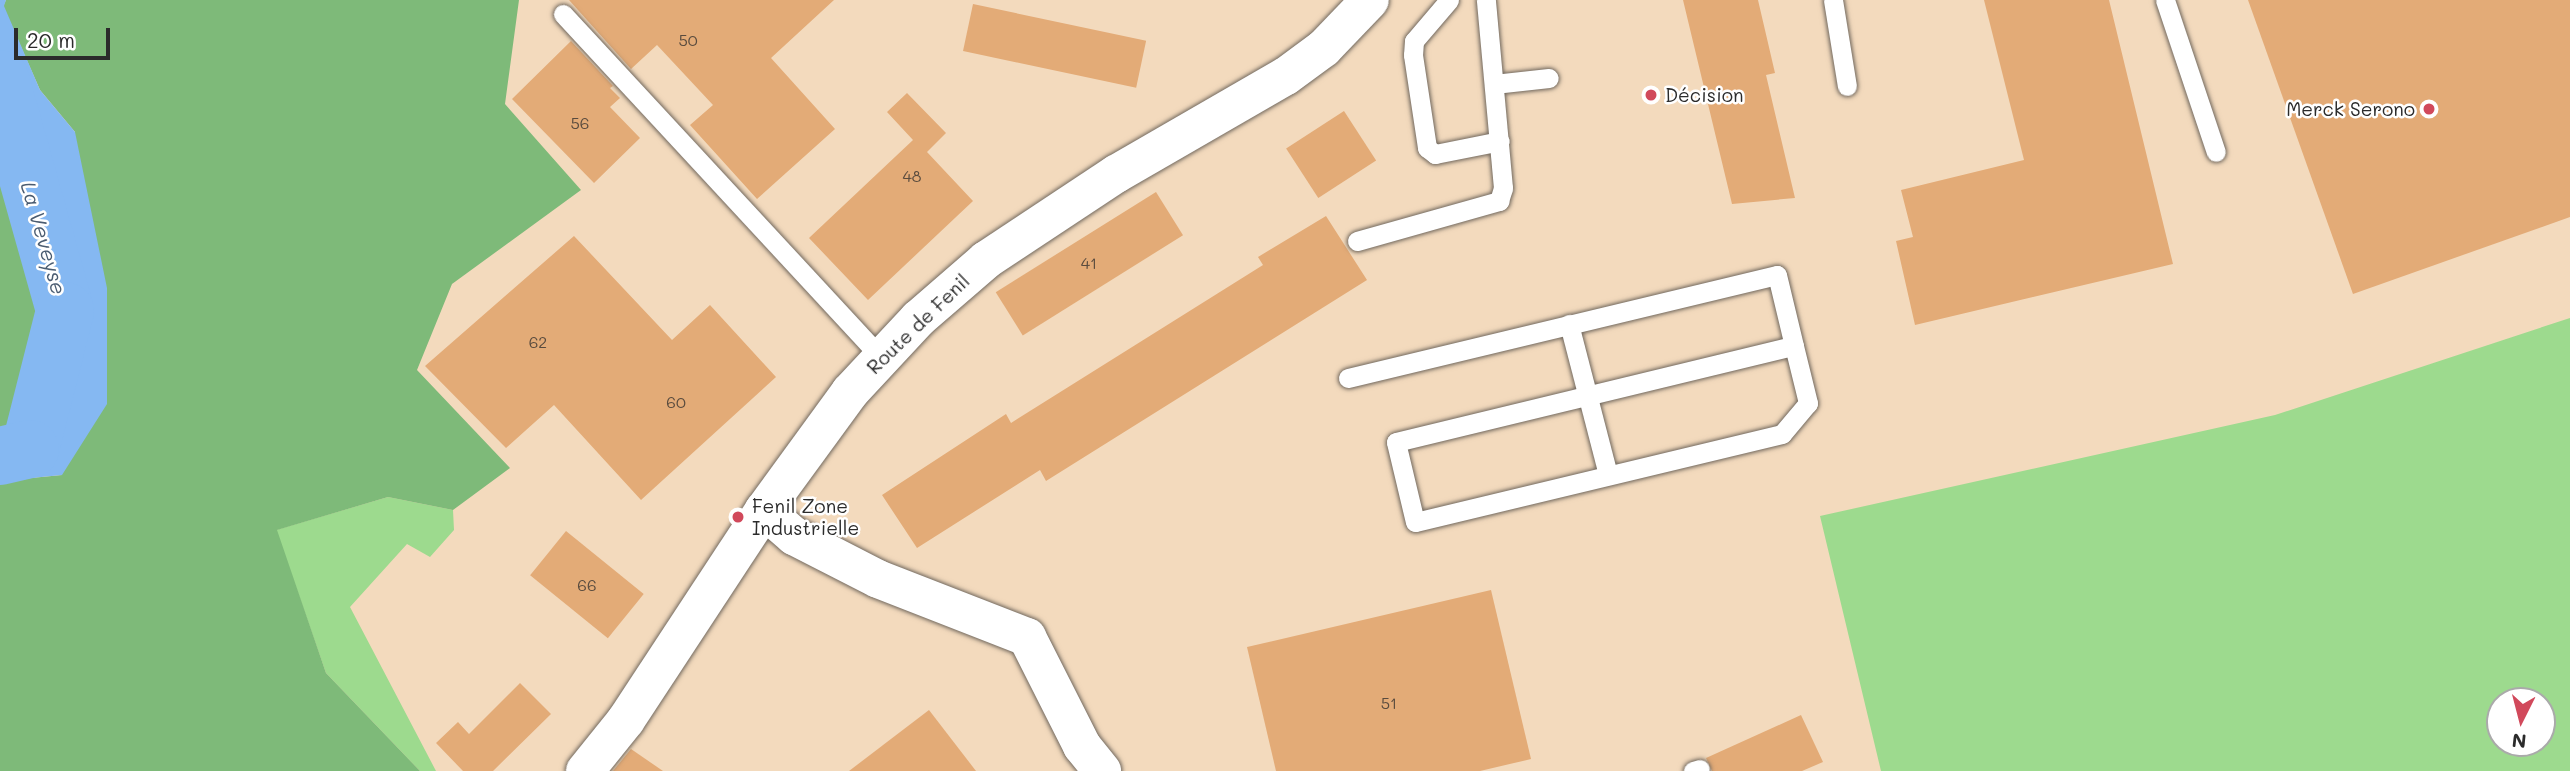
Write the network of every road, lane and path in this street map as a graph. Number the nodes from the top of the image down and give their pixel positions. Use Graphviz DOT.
graph roads {
  1 [pos="1370,0"];
  2 [pos="1449,0"];
  3 [pos="1486,0"];
  4 [pos="1833,0"];
  5 [pos="2165,0"];
  6 [pos="564,14"];
  7 [pos="1549,78"];
  8 [pos="1494,84"];
  9 [pos="1847,86"];
  10 [pos="1500,141"];
  11 [pos="2216,152"];
  12 [pos="1357,241"];
  13 [pos="1569,324"];
  14 [pos="1794,346"];
  15 [pos="881,358"];
  16 [pos="1349,378"];
  17 [pos="1587,394"];
  18 [pos="1608,475"];
  19 [pos="764,510"];
  20 [pos="585,771"];
  21 [pos="1102,771"];
  1 -- 15 [label="street, Route de Fenil"];
  2 -- 10 [label="lane"];
  3 -- 8 [label="lane"];
  4 -- 9 [label="lane"];
  5 -- 11 [label="lane"];
  6 -- 15 [label="lane"];
  7 -- 8 [label="lane"];
  8 -- 10 [label="lane"];
  10 -- 12 [label="lane"];
  13 -- 14 [label="lane"];
  13 -- 16 [label="lane"];
  13 -- 17 [label="lane"];
  14 -- 17 [label="lane"];
  14 -- 18 [label="lane"];
  15 -- 19 [label="street, Route de Fenil"];
  17 -- 18 [label="lane"];
  17 -- 18 [label="lane"];
  19 -- 20 [label="street, Route de Fenil"];
  19 -- 21 [label="street"];
}
